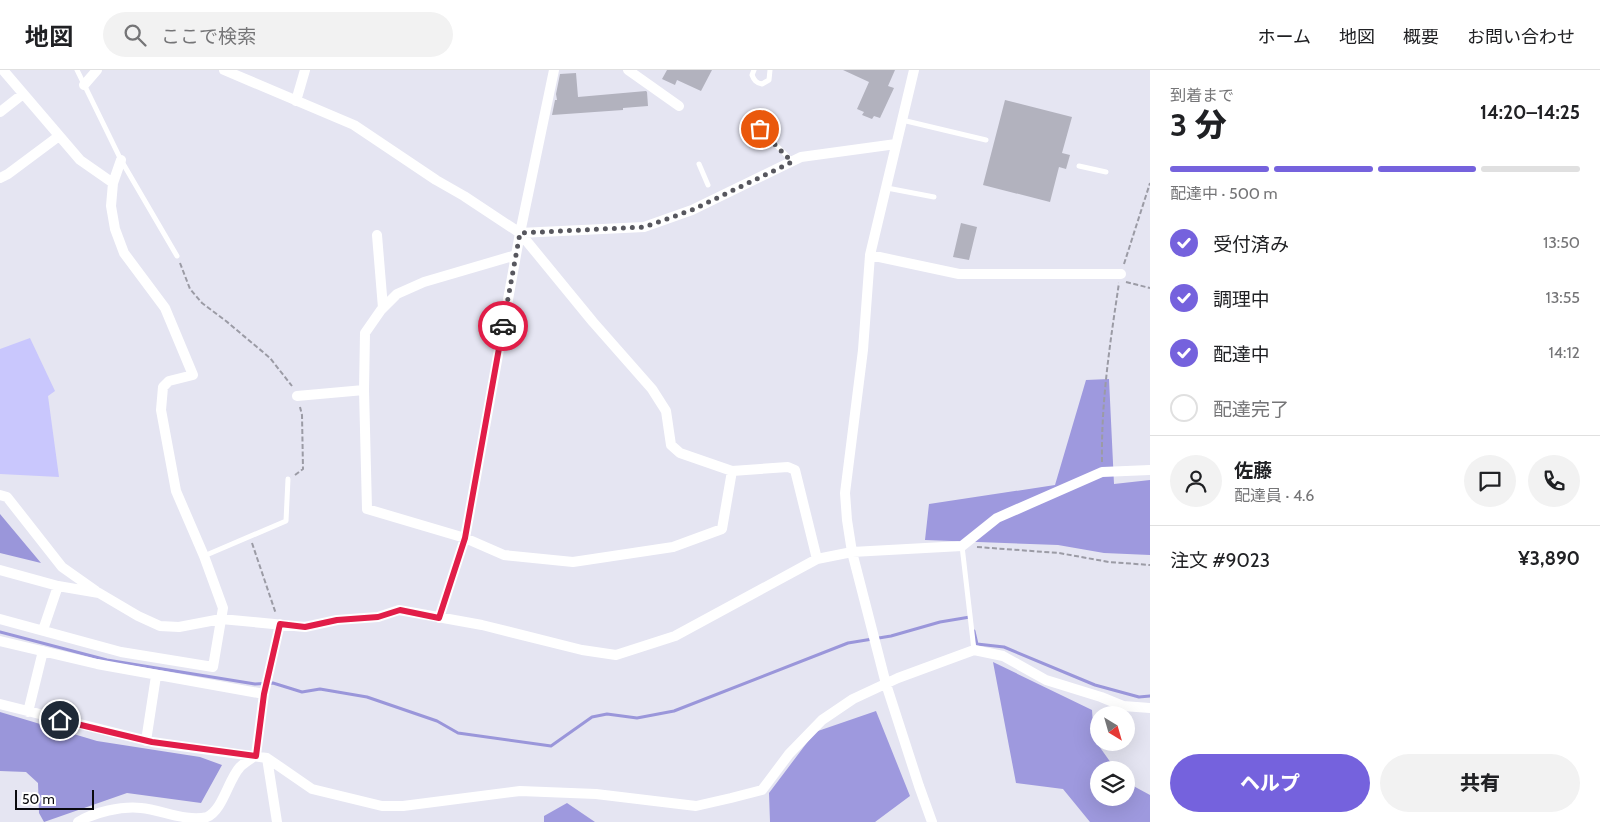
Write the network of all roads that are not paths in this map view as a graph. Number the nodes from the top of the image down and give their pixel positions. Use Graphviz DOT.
graph roads {
  1 [pos="3,70"];
  2 [pos="77,70"];
  3 [pos="97,70"];
  4 [pos="224,70"];
  5 [pos="305,70"];
  6 [pos="554,70"];
  7 [pos="628,70"];
  8 [pos="754,70"];
  9 [pos="770,70"];
  10 [pos="914,70"];
  11 [pos="84,85"];
  12 [pos="23,94"];
  13 [pos="296,101"];
  14 [pos="679,106"];
  15 [pos="0,112"];
  16 [pos="902,120"];
  17 [pos="752,121"];
  18 [pos="59,136"];
  19 [pos="986,140"];
  20 [pos="896,144"];
  21 [pos="121,160"];
  22 [pos="792,162"];
  23 [pos="699,164"];
  24 [pos="1079,166"];
  25 [pos="1106,172"];
  26 [pos="0,178"];
  27 [pos="113,183"];
  28 [pos="708,185"];
  29 [pos="887,188"];
  30 [pos="934,197"];
  31 [pos="520,233"];
  32 [pos="376,235"];
  33 [pos="516,255"];
  34 [pos="870,255"];
  35 [pos="177,256"];
  36 [pos="1120,277"];
  37 [pos="383,308"];
  38 [pos="364,390"];
  39 [pos="297,396"];
  40 [pos="1150,470"];
  41 [pos="732,471"];
  42 [pos="288,479"];
  43 [pos="0,495"];
  44 [pos="465,538"];
  45 [pos="962,546"];
  46 [pos="852,552"];
  47 [pos="204,556"];
  48 [pos="817,559"];
  49 [pos="0,570"];
  50 [pos="58,586"];
  51 [pos="99,593"];
  52 [pos="221,618"];
  53 [pos="439,618"];
  54 [pos="0,619"];
  55 [pos="280,624"];
  56 [pos="43,630"];
  57 [pos="0,641"];
  58 [pos="974,650"];
  59 [pos="43,651"];
  60 [pos="156,676"];
  61 [pos="886,684"];
  62 [pos="264,694"];
  63 [pos="0,704"];
  64 [pos="1150,708"];
  65 [pos="28,712"];
  66 [pos="146,740"];
  67 [pos="256,756"];
  68 [pos="267,758"];
  69 [pos="78,822"];
  70 [pos="277,822"];
  71 [pos="932,822"];
  1 -- 12 [label="street"];
  2 -- 11 [label="lane"];
  3 -- 11 [label="street"];
  4 -- 13 [label="street"];
  5 -- 13 [label="street"];
  6 -- 31 [label="street"];
  7 -- 14 [label="street"];
  8 -- 9 [label="lane"];
  10 -- 16 [label="street"];
  11 -- 21 [label="lane"];
  12 -- 15 [label="street"];
  12 -- 18 [label="street"];
  13 -- 31 [label="street"];
  16 -- 19 [label="lane"];
  16 -- 20 [label="street"];
  17 -- 22 [label="lane"];
  18 -- 26 [label="street"];
  18 -- 27 [label="street"];
  20 -- 22 [label="street"];
  20 -- 29 [label="street"];
  21 -- 27 [label="street"];
  21 -- 35 [label="lane"];
  22 -- 31 [label="street"];
  23 -- 28 [label="lane"];
  24 -- 25 [label="lane"];
  27 -- 47 [label="street"];
  29 -- 30 [label="lane"];
  29 -- 34 [label="street"];
  31 -- 33 [label="street"];
  31 -- 41 [label="street"];
  32 -- 37 [label="street"];
  33 -- 37 [label="street"];
  33 -- 44 [label="street"];
  34 -- 36 [label="street"];
  34 -- 46 [label="street"];
  37 -- 38 [label="street"];
  38 -- 39 [label="street"];
  38 -- 44 [label="street"];
  40 -- 45 [label="street"];
  41 -- 44 [label="street"];
  41 -- 48 [label="street"];
  42 -- 47 [label="lane"];
  43 -- 51 [label="street"];
  44 -- 53 [label="street"];
  45 -- 46 [label="street"];
  45 -- 58 [label="lane"];
  46 -- 48 [label="street"];
  46 -- 61 [label="street"];
  47 -- 52 [label="street"];
  48 -- 53 [label="street"];
  49 -- 50 [label="street"];
  50 -- 51 [label="street"];
  50 -- 56 [label="street"];
  51 -- 52 [label="street"];
  52 -- 55 [label="street"];
  52 -- 56 [label="street"];
  53 -- 55 [label="street"];
  54 -- 56 [label="street"];
  55 -- 62 [label="street"];
  57 -- 59 [label="street"];
  58 -- 61 [label="street"];
  58 -- 64 [label="street"];
  59 -- 60 [label="street"];
  59 -- 65 [label="street"];
  60 -- 62 [label="street"];
  60 -- 66 [label="street"];
  61 -- 68 [label="street"];
  61 -- 71 [label="street"];
  62 -- 67 [label="street"];
  63 -- 65 [label="street"];
  65 -- 66 [label="street"];
  66 -- 67 [label="street"];
  67 -- 68 [label="street"];
  67 -- 69 [label="street"];
  68 -- 70 [label="street"];
}
